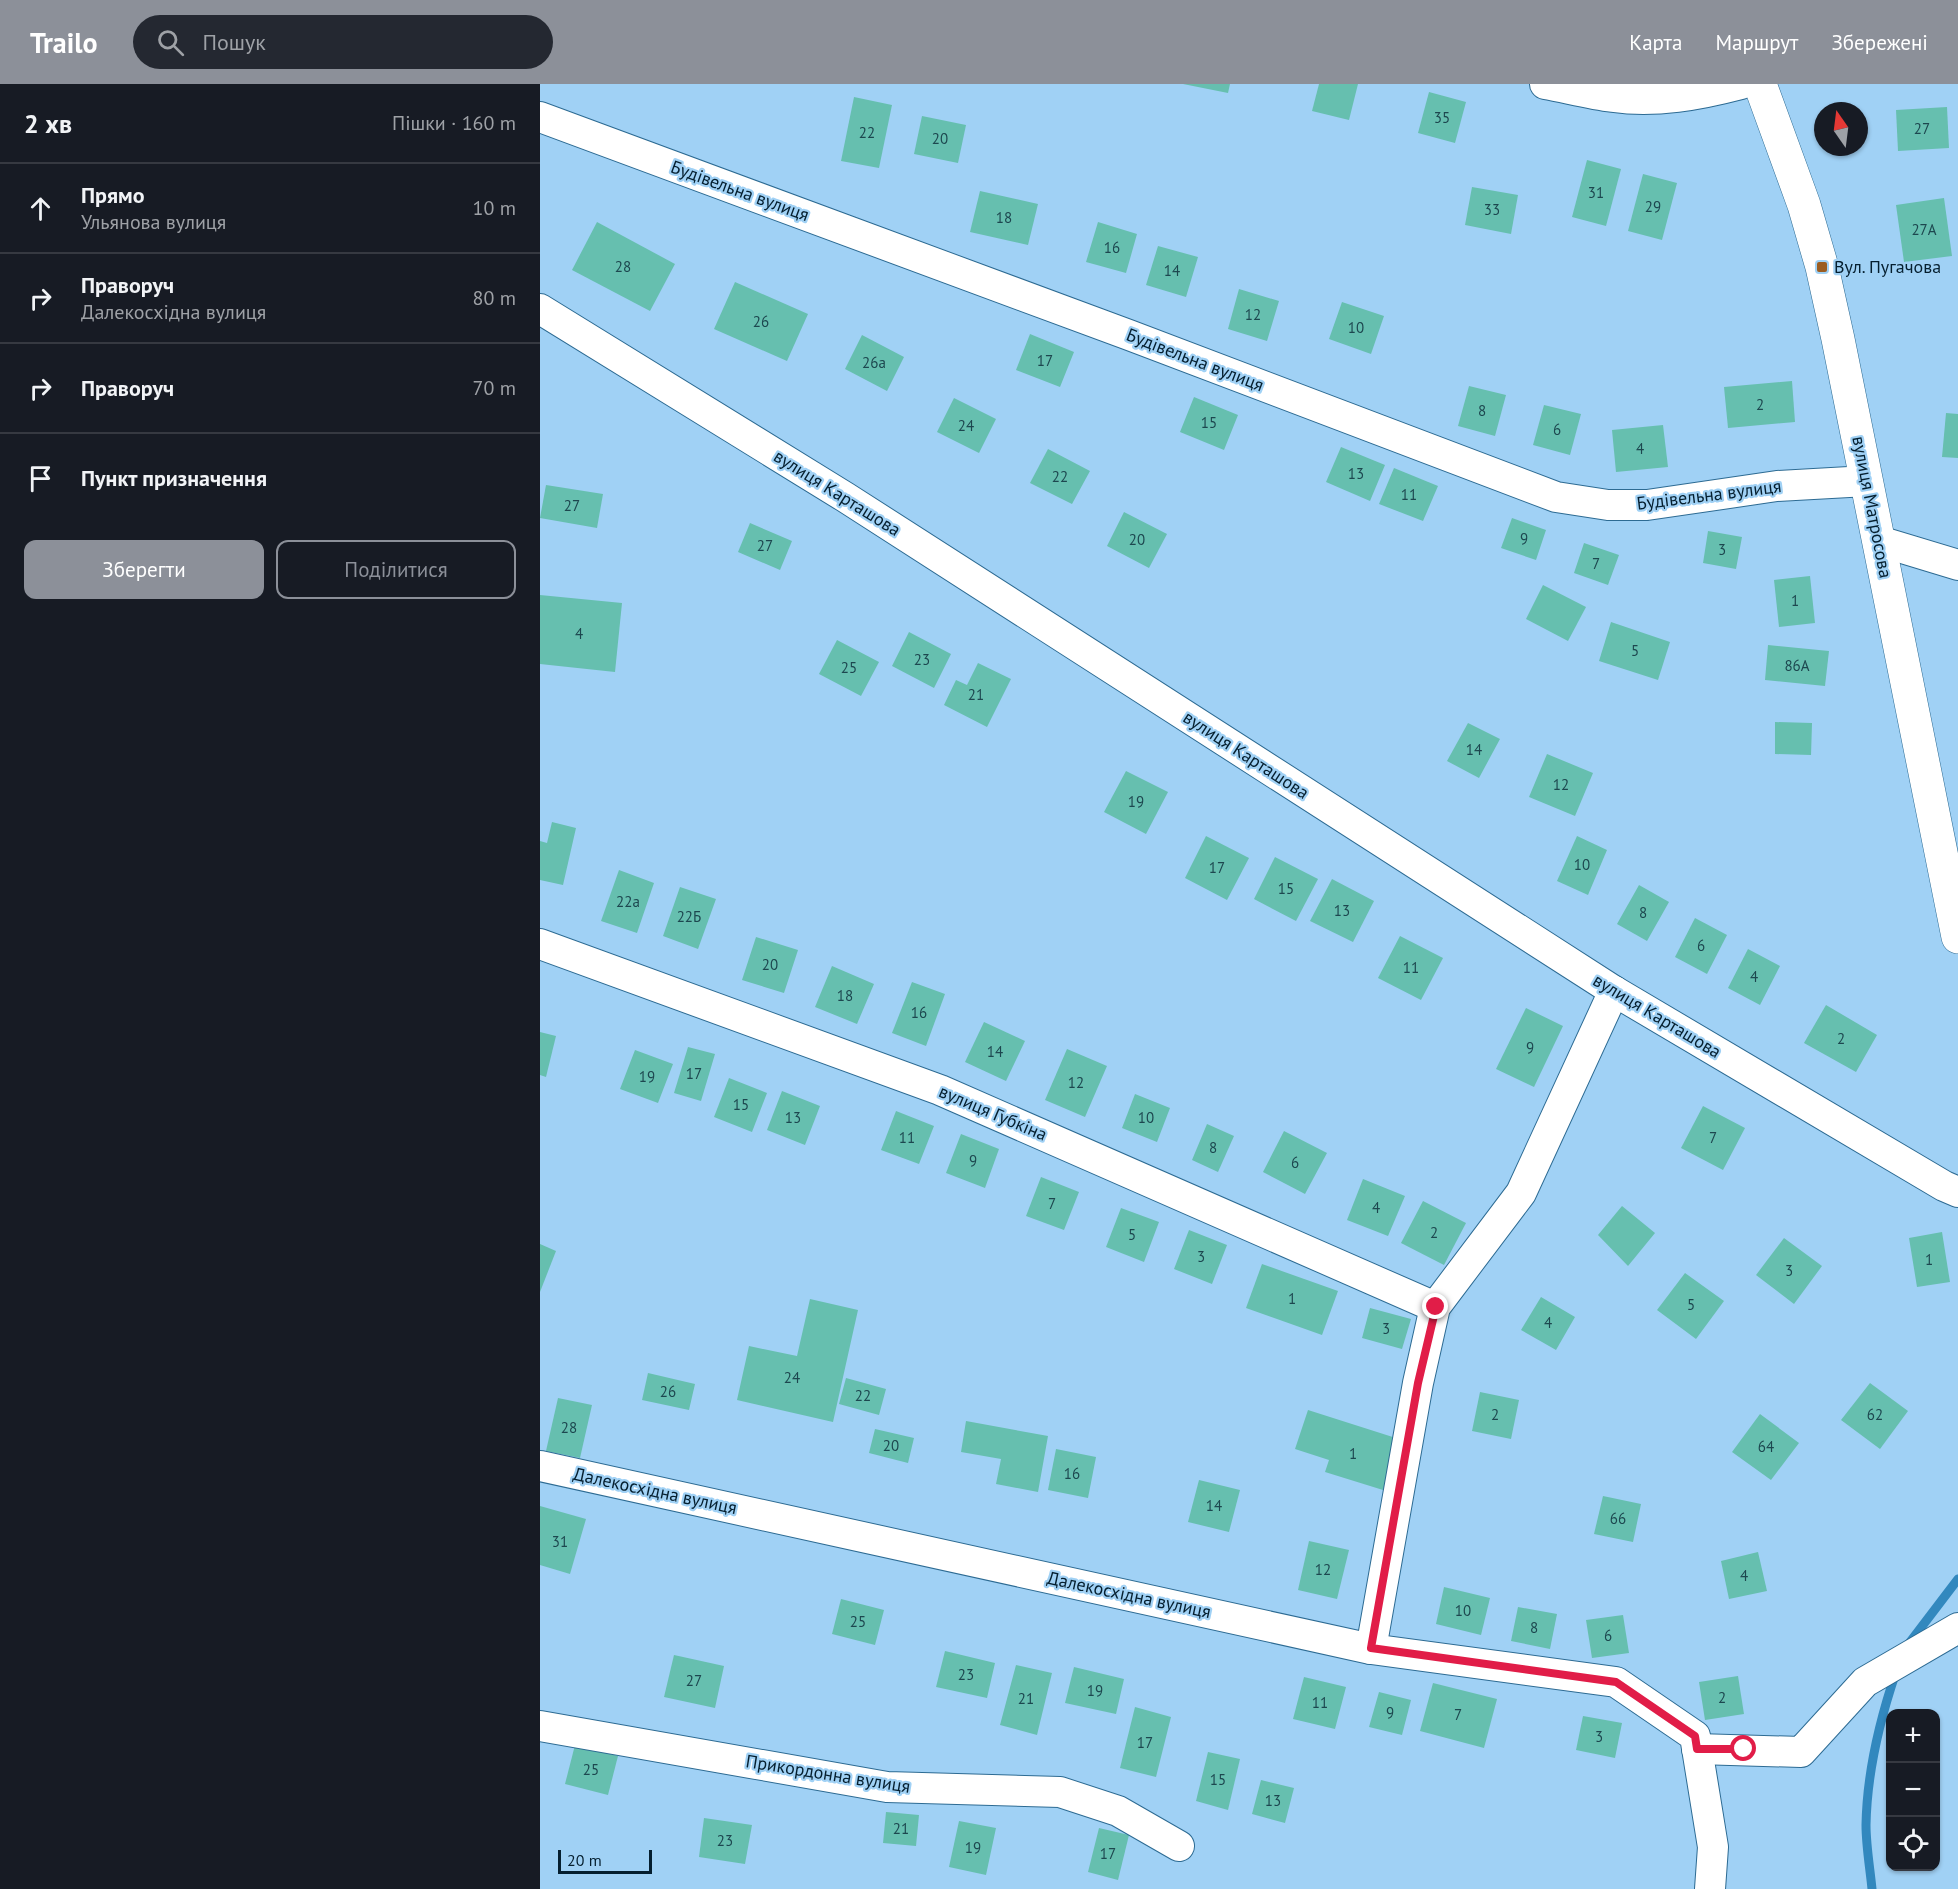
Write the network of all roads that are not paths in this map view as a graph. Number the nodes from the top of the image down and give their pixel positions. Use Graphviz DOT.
graph roads {
  1 [pos="1545,84"];
  2 [pos="1741,84"];
  3 [pos="1760,84"];
  4 [pos="540,117"];
  5 [pos="540,309"];
  6 [pos="1867,481"];
  7 [pos="1879,541"];
  8 [pos="1958,565"];
  9 [pos="1958,937"];
  10 [pos="540,944"];
  11 [pos="1614,991"];
  12 [pos="1958,1192"];
  13 [pos="1436,1307"];
  14 [pos="540,1466"];
  15 [pos="1958,1628"];
  16 [pos="1371,1648"];
  17 [pos="540,1726"];
  18 [pos="1697,1749"];
  19 [pos="1179,1846"];
  20 [pos="1710,1889"];
  1 -- 2 [label="street"];
  3 -- 6 [label="street, вулиця Матросова"];
  4 -- 6 [label="street, Будівельна вулиця"];
  5 -- 11 [label="street, вулиця Карташова"];
  6 -- 7 [label="street, вулиця Матросова"];
  7 -- 8 [label="street"];
  7 -- 9 [label="street, вулиця Матросова"];
  10 -- 13 [label="street, вулиця Губкіна"];
  11 -- 12 [label="street, вулиця Карташова"];
  11 -- 13 [label="street"];
  13 -- 16 [label="street"];
  14 -- 16 [label="street, Далекосхідна вулиця"];
  15 -- 18 [label="street"];
  16 -- 18 [label="street, Далекосхідна вулиця"];
  17 -- 19 [label="street, Прикордонна вулиця"];
  18 -- 20 [label="street"];
}
